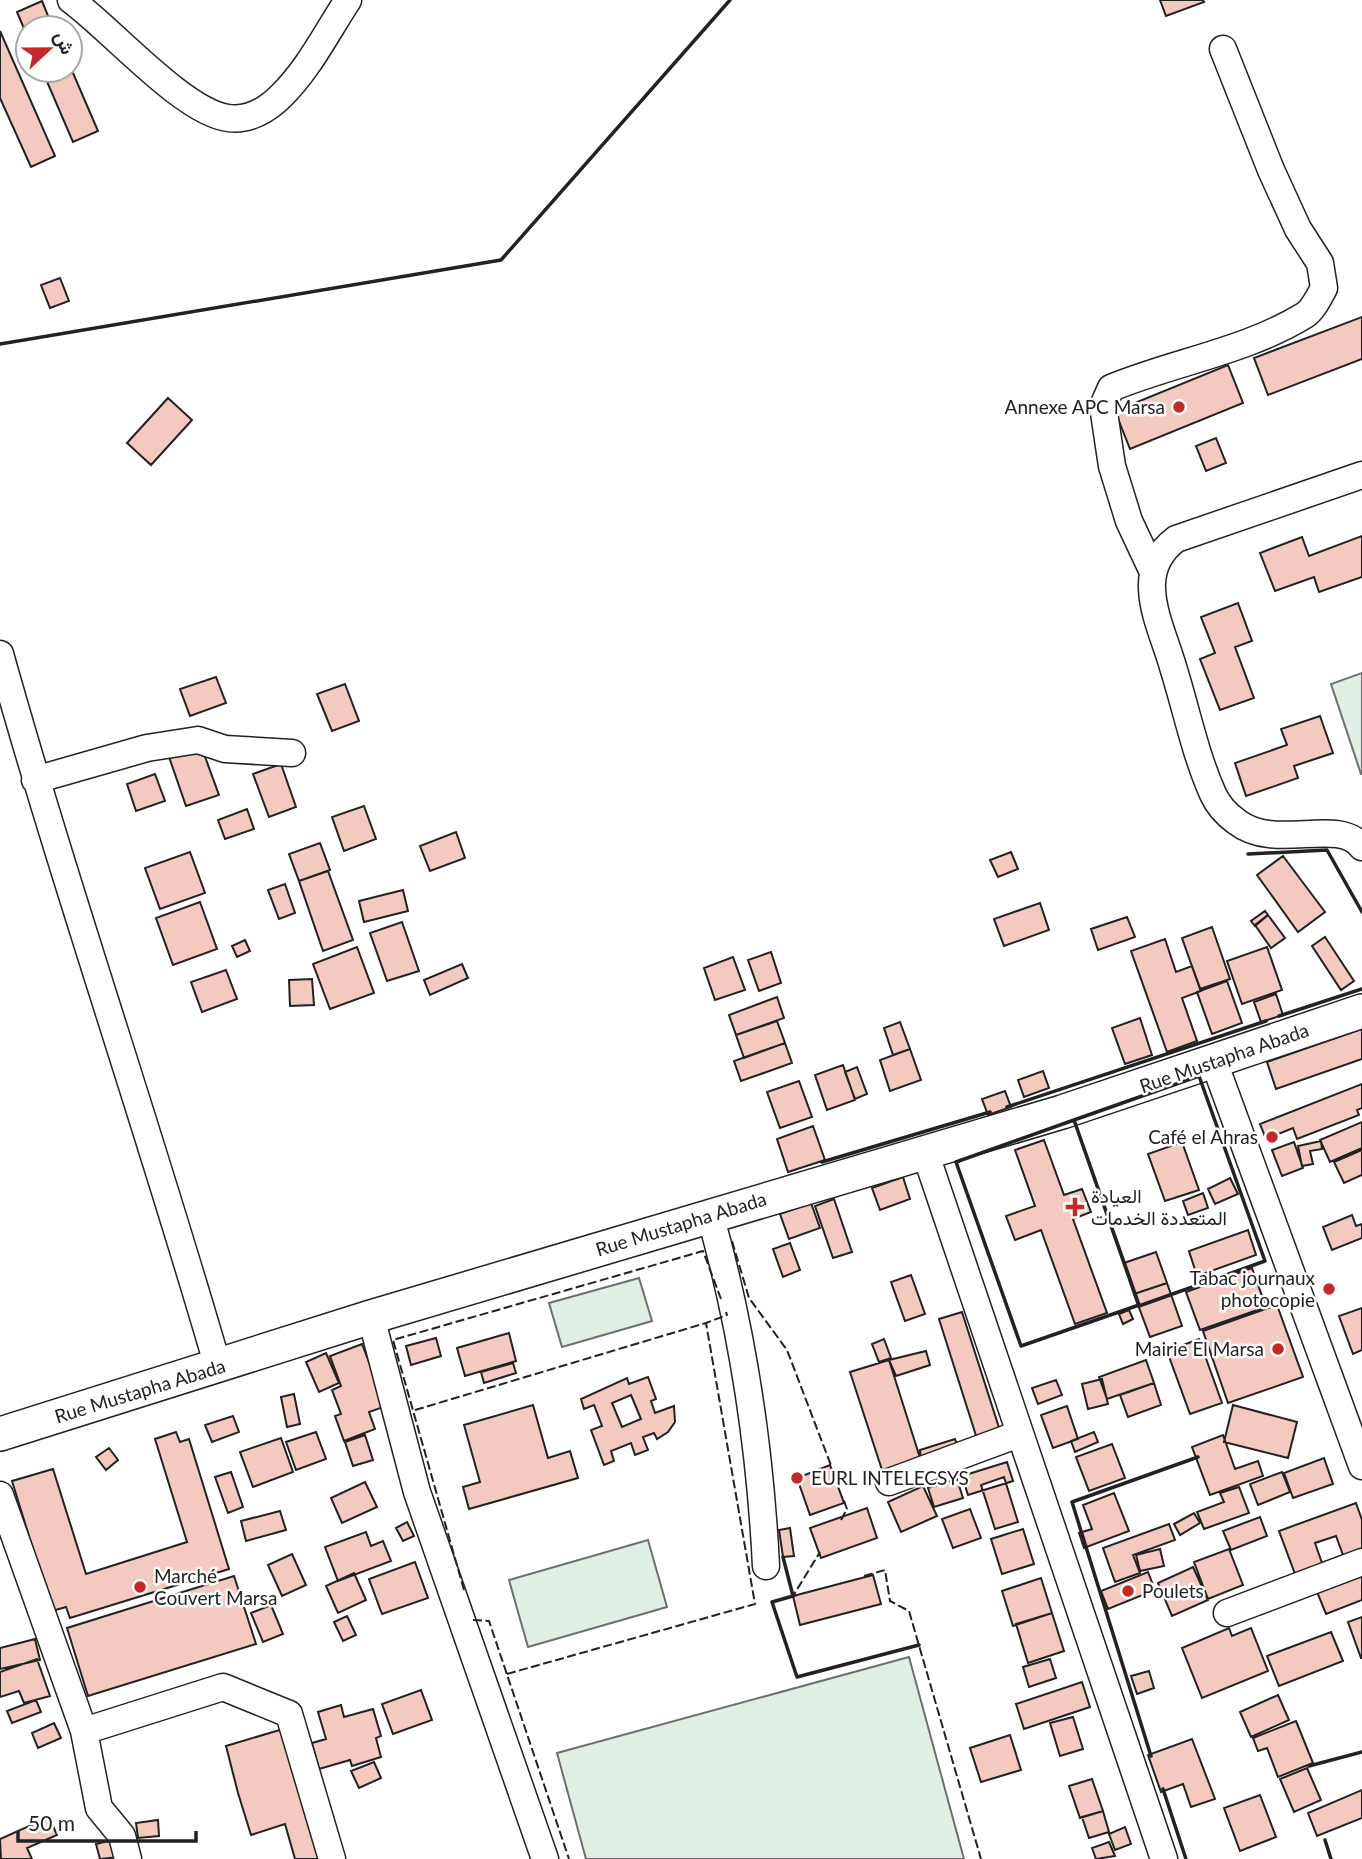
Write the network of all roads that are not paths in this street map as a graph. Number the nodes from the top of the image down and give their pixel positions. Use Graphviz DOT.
graph roads {
  1 [pos="71,0"];
  2 [pos="348,0"];
  3 [pos="1223,48"];
  4 [pos="1362,475"];
  5 [pos="1153,572"];
  6 [pos="0,654"];
  7 [pos="292,753"];
  8 [pos="35,780"];
  9 [pos="1362,847"];
  10 [pos="1362,1011"];
  11 [pos="1214,1062"];
  12 [pos="925,1152"];
  13 [pos="710,1214"];
  14 [pos="371,1317"];
  15 [pos="218,1367"];
  16 [pos="0,1434"];
  17 [pos="1019,1434"];
  18 [pos="1362,1466"];
  19 [pos="888,1482"];
  20 [pos="0,1494"];
  21 [pos="1362,1562"];
  22 [pos="766,1566"];
  23 [pos="1227,1613"];
  24 [pos="84,1731"];
  25 [pos="128,1859"];
  26 [pos="332,1859"];
  27 [pos="545,1859"];
  28 [pos="1164,1859"];
  1 -- 2 [label="street"];
  3 -- 5 [label="street"];
  4 -- 5 [label="street"];
  5 -- 9 [label="street"];
  6 -- 8 [label="street"];
  7 -- 8 [label="street"];
  8 -- 15 [label="street"];
  10 -- 11 [label="main road, Rue Mustapha Abada"];
  11 -- 12 [label="main road, Rue Mustapha Abada"];
  11 -- 18 [label="street"];
  12 -- 13 [label="main road, Rue Mustapha Abada"];
  12 -- 17 [label="street"];
  13 -- 14 [label="main road, Rue Mustapha Abada"];
  13 -- 22 [label="street"];
  14 -- 15 [label="main road, Rue Mustapha Abada"];
  14 -- 27 [label="street"];
  15 -- 16 [label="main road, Rue Mustapha Abada"];
  17 -- 19 [label="street"];
  17 -- 28 [label="street"];
  20 -- 24 [label="street"];
  21 -- 23 [label="street"];
  24 -- 25 [label="street"];
  24 -- 26 [label="street"];
}
